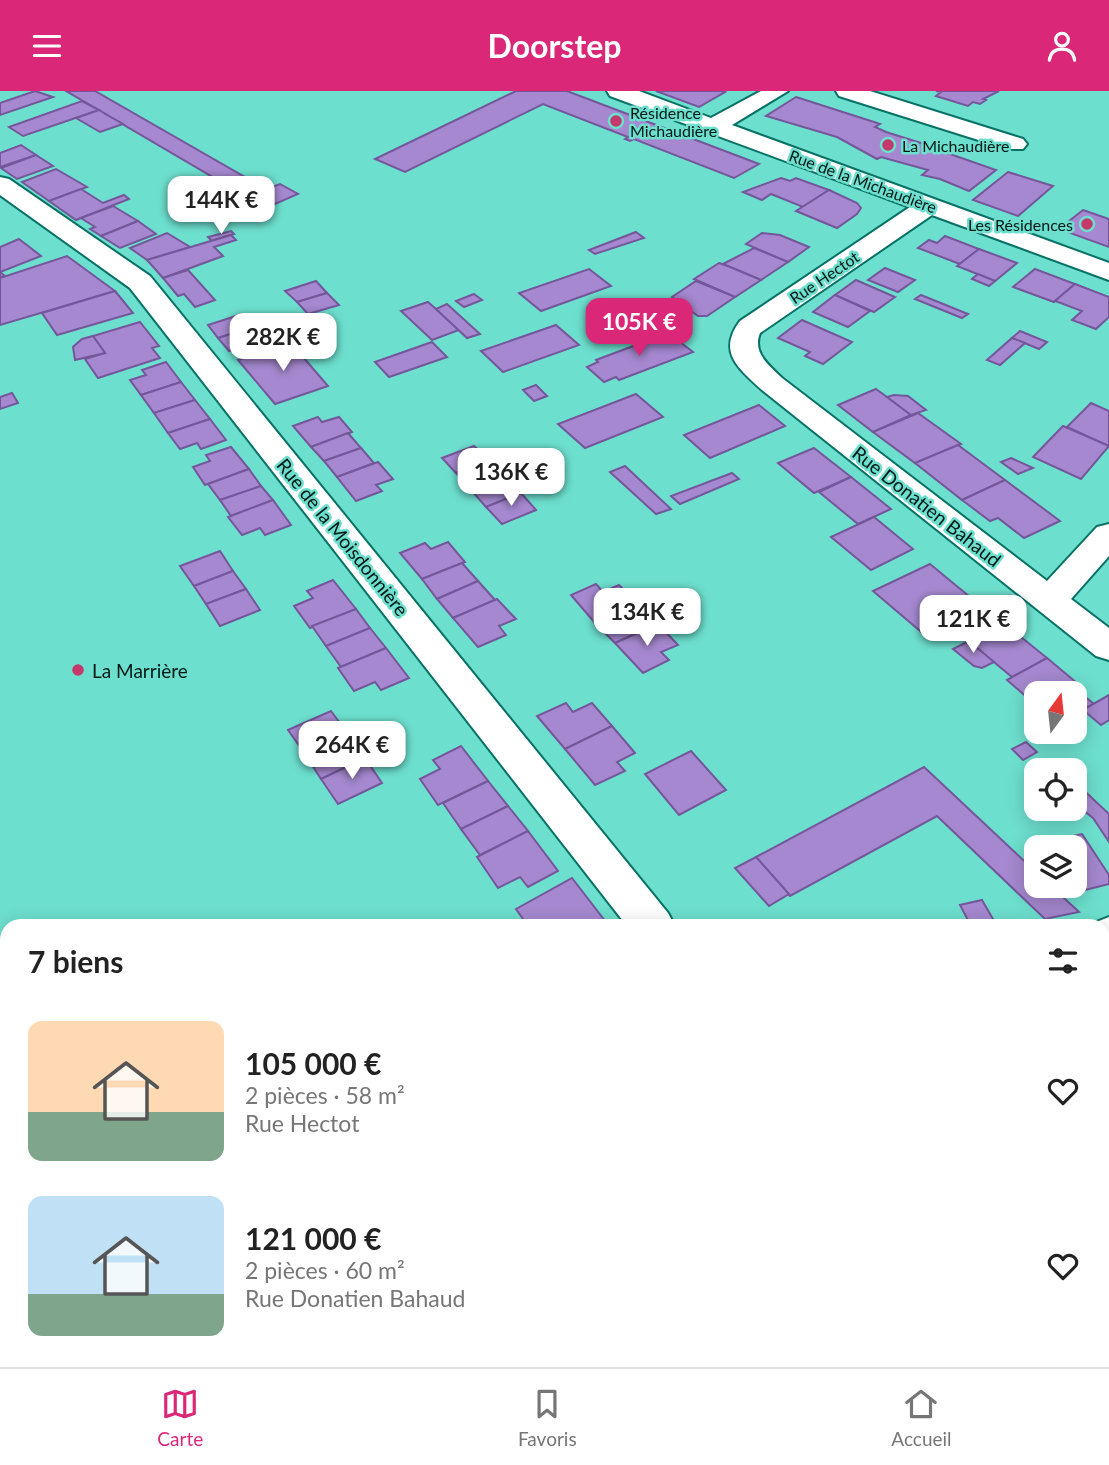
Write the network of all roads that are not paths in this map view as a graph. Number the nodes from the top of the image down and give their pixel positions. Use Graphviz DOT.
graph roads {
  1 [pos="618,91"];
  2 [pos="777,91"];
  3 [pos="847,91"];
  4 [pos="713,126"];
  5 [pos="1015,144"];
  6 [pos="0,184"];
  7 [pos="929,206"];
  8 [pos="1109,272"];
  9 [pos="748,361"];
  10 [pos="1109,535"];
  11 [pos="1049,601"];
  12 [pos="1109,647"];
  13 [pos="647,919"];
  1 -- 4 [label="street, Rue de la Michaudière"];
  2 -- 4 [label="street"];
  3 -- 5 [label="street"];
  4 -- 7 [label="street, Rue de la Michaudière"];
  6 -- 13 [label="street, Rue de la Moisdonnière"];
  7 -- 8 [label="street, Rue de la Michaudière"];
  7 -- 9 [label="street, Rue Hectot"];
  9 -- 11 [label="street, Rue Donatien Bahaud"];
  10 -- 11 [label="street"];
  11 -- 12 [label="street, Rue Donatien Bahaud"];
}
